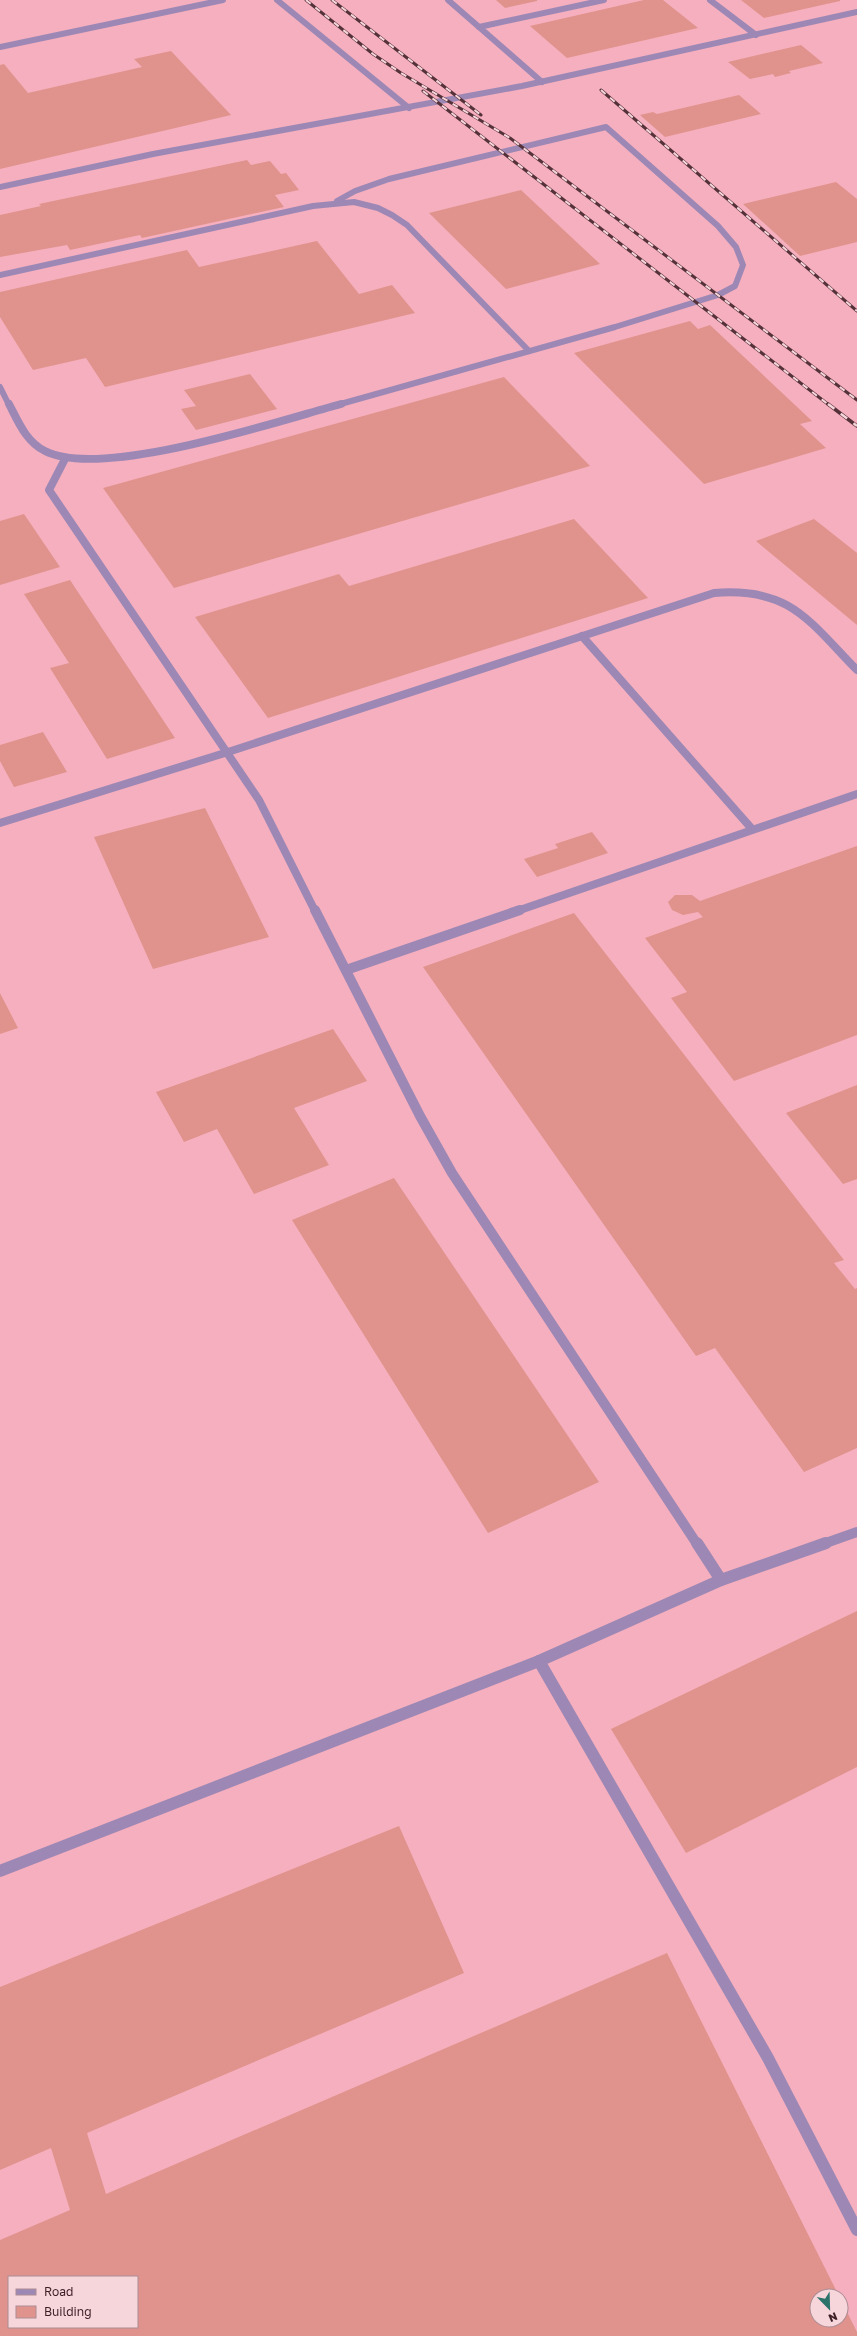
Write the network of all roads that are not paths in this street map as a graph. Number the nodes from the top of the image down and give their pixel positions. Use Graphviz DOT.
graph roads {
  1 [pos="223,0"];
  2 [pos="277,0"];
  3 [pos="448,0"];
  4 [pos="604,0"];
  5 [pos="710,0"];
  6 [pos="857,12"];
  7 [pos="479,27"];
  8 [pos="756,35"];
  9 [pos="0,47"];
  10 [pos="542,82"];
  11 [pos="410,108"];
  12 [pos="0,187"];
  13 [pos="336,201"];
  14 [pos="0,275"];
  15 [pos="529,351"];
  16 [pos="0,387"];
  17 [pos="65,458"];
  18 [pos="582,636"];
  19 [pos="857,670"];
  20 [pos="228,752"];
  21 [pos="857,794"];
  22 [pos="0,824"];
  23 [pos="752,829"];
  24 [pos="346,970"];
  25 [pos="857,1532"];
  26 [pos="721,1580"];
  27 [pos="539,1661"];
  28 [pos="0,1872"];
  29 [pos="857,2230"];
  1 -- 9 [label="street"];
  2 -- 11 [label="street"];
  3 -- 7 [label="street"];
  4 -- 7 [label="street"];
  5 -- 8 [label="street"];
  6 -- 8 [label="street"];
  7 -- 10 [label="street"];
  8 -- 10 [label="street"];
  10 -- 11 [label="street"];
  11 -- 12 [label="street"];
  13 -- 14 [label="street"];
  13 -- 15 [label="street"];
  13 -- 15 [label="street"];
  15 -- 17 [label="street"];
  16 -- 17 [label="street"];
  17 -- 20 [label="street"];
  18 -- 19 [label="street"];
  18 -- 20 [label="street"];
  18 -- 23 [label="street"];
  20 -- 22 [label="street"];
  20 -- 24 [label="street"];
  21 -- 23 [label="street"];
  23 -- 24 [label="street"];
  24 -- 26 [label="street"];
  25 -- 26 [label="street"];
  26 -- 27 [label="street"];
  27 -- 28 [label="street"];
  27 -- 29 [label="street"];
}
